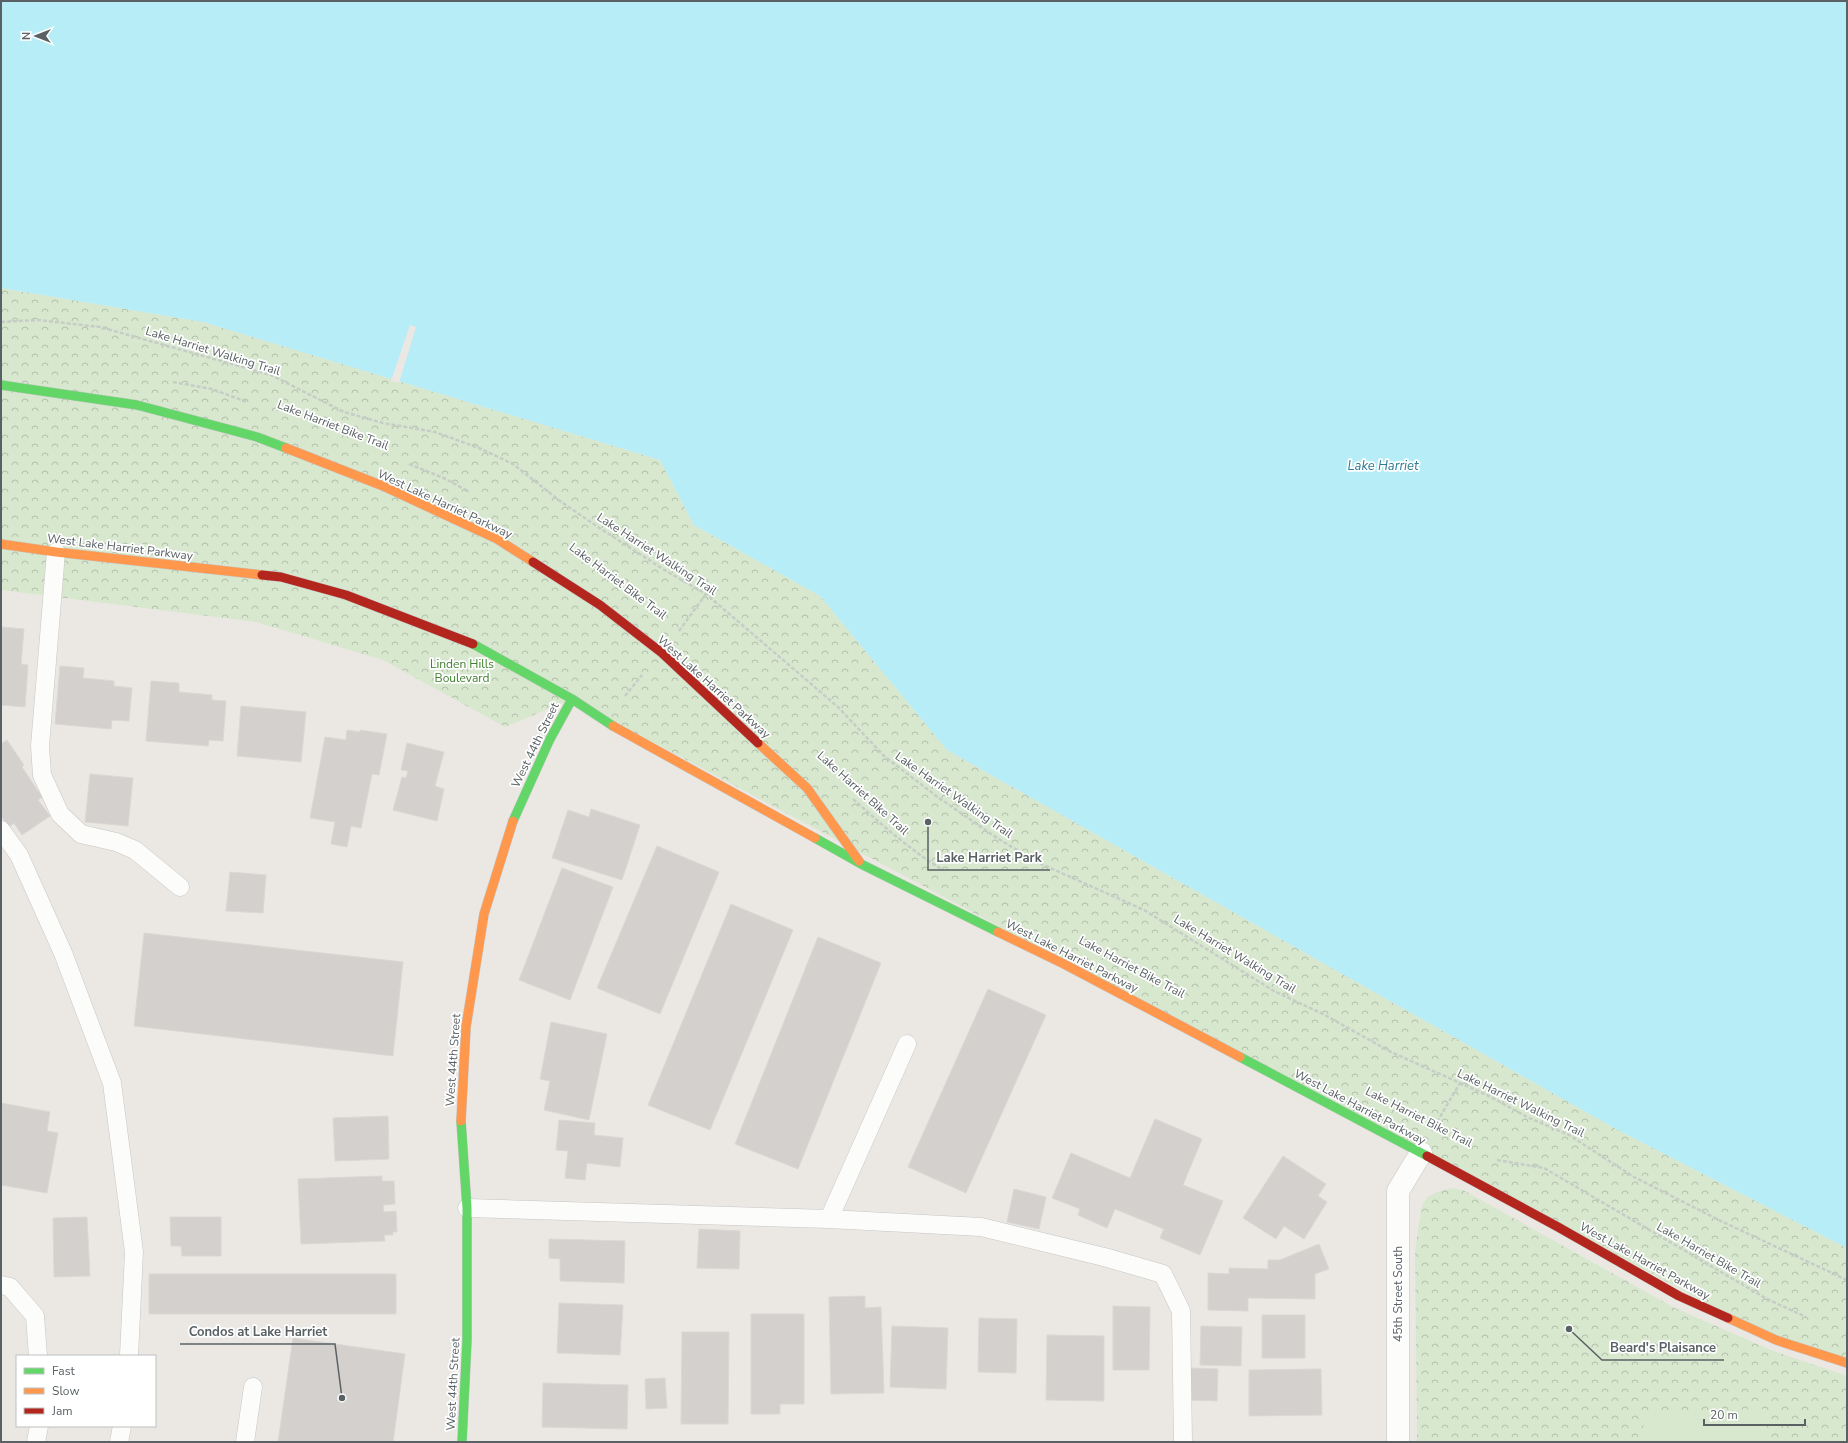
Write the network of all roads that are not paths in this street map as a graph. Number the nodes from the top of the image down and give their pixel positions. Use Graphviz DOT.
graph roads {
  1 [pos="1,385"];
  2 [pos="1,544"];
  3 [pos="56,552"];
  4 [pos="572,699"];
  5 [pos="1,830"];
  6 [pos="863,866"];
  7 [pos="180,887"];
  8 [pos="907,1044"];
  9 [pos="1426,1143"];
  10 [pos="467,1208"];
  11 [pos="829,1219"];
  12 [pos="1,1285"];
  13 [pos="38,1355"];
  14 [pos="129,1355"];
  15 [pos="1847,1363"];
  16 [pos="253,1387"];
  17 [pos="39,1427"];
  18 [pos="122,1427"];
  19 [pos="36,1442"];
  20 [pos="119,1442"];
  21 [pos="245,1442"];
  22 [pos="462,1442"];
  23 [pos="1183,1442"];
  24 [pos="1398,1442"];
  1 -- 6 [label="street, West Lake Harriet Parkway"];
  2 -- 3 [label="street, West Lake Harriet Parkway"];
  3 -- 4 [label="street, West Lake Harriet Parkway"];
  3 -- 7 [label="lane"];
  4 -- 6 [label="street, West Lake Harriet Parkway"];
  4 -- 10 [label="street, West 44th Street"];
  5 -- 14 [label="lane"];
  6 -- 9 [label="street, West Lake Harriet Parkway"];
  8 -- 11 [label="lane"];
  9 -- 15 [label="street, West Lake Harriet Parkway"];
  9 -- 24 [label="street, 45th Street South"];
  10 -- 11 [label="lane"];
  10 -- 22 [label="street, West 44th Street"];
  11 -- 23 [label="lane"];
  12 -- 13 [label="lane"];
  16 -- 21 [label="lane"];
  17 -- 19 [label="lane"];
  18 -- 20 [label="lane"];
}
